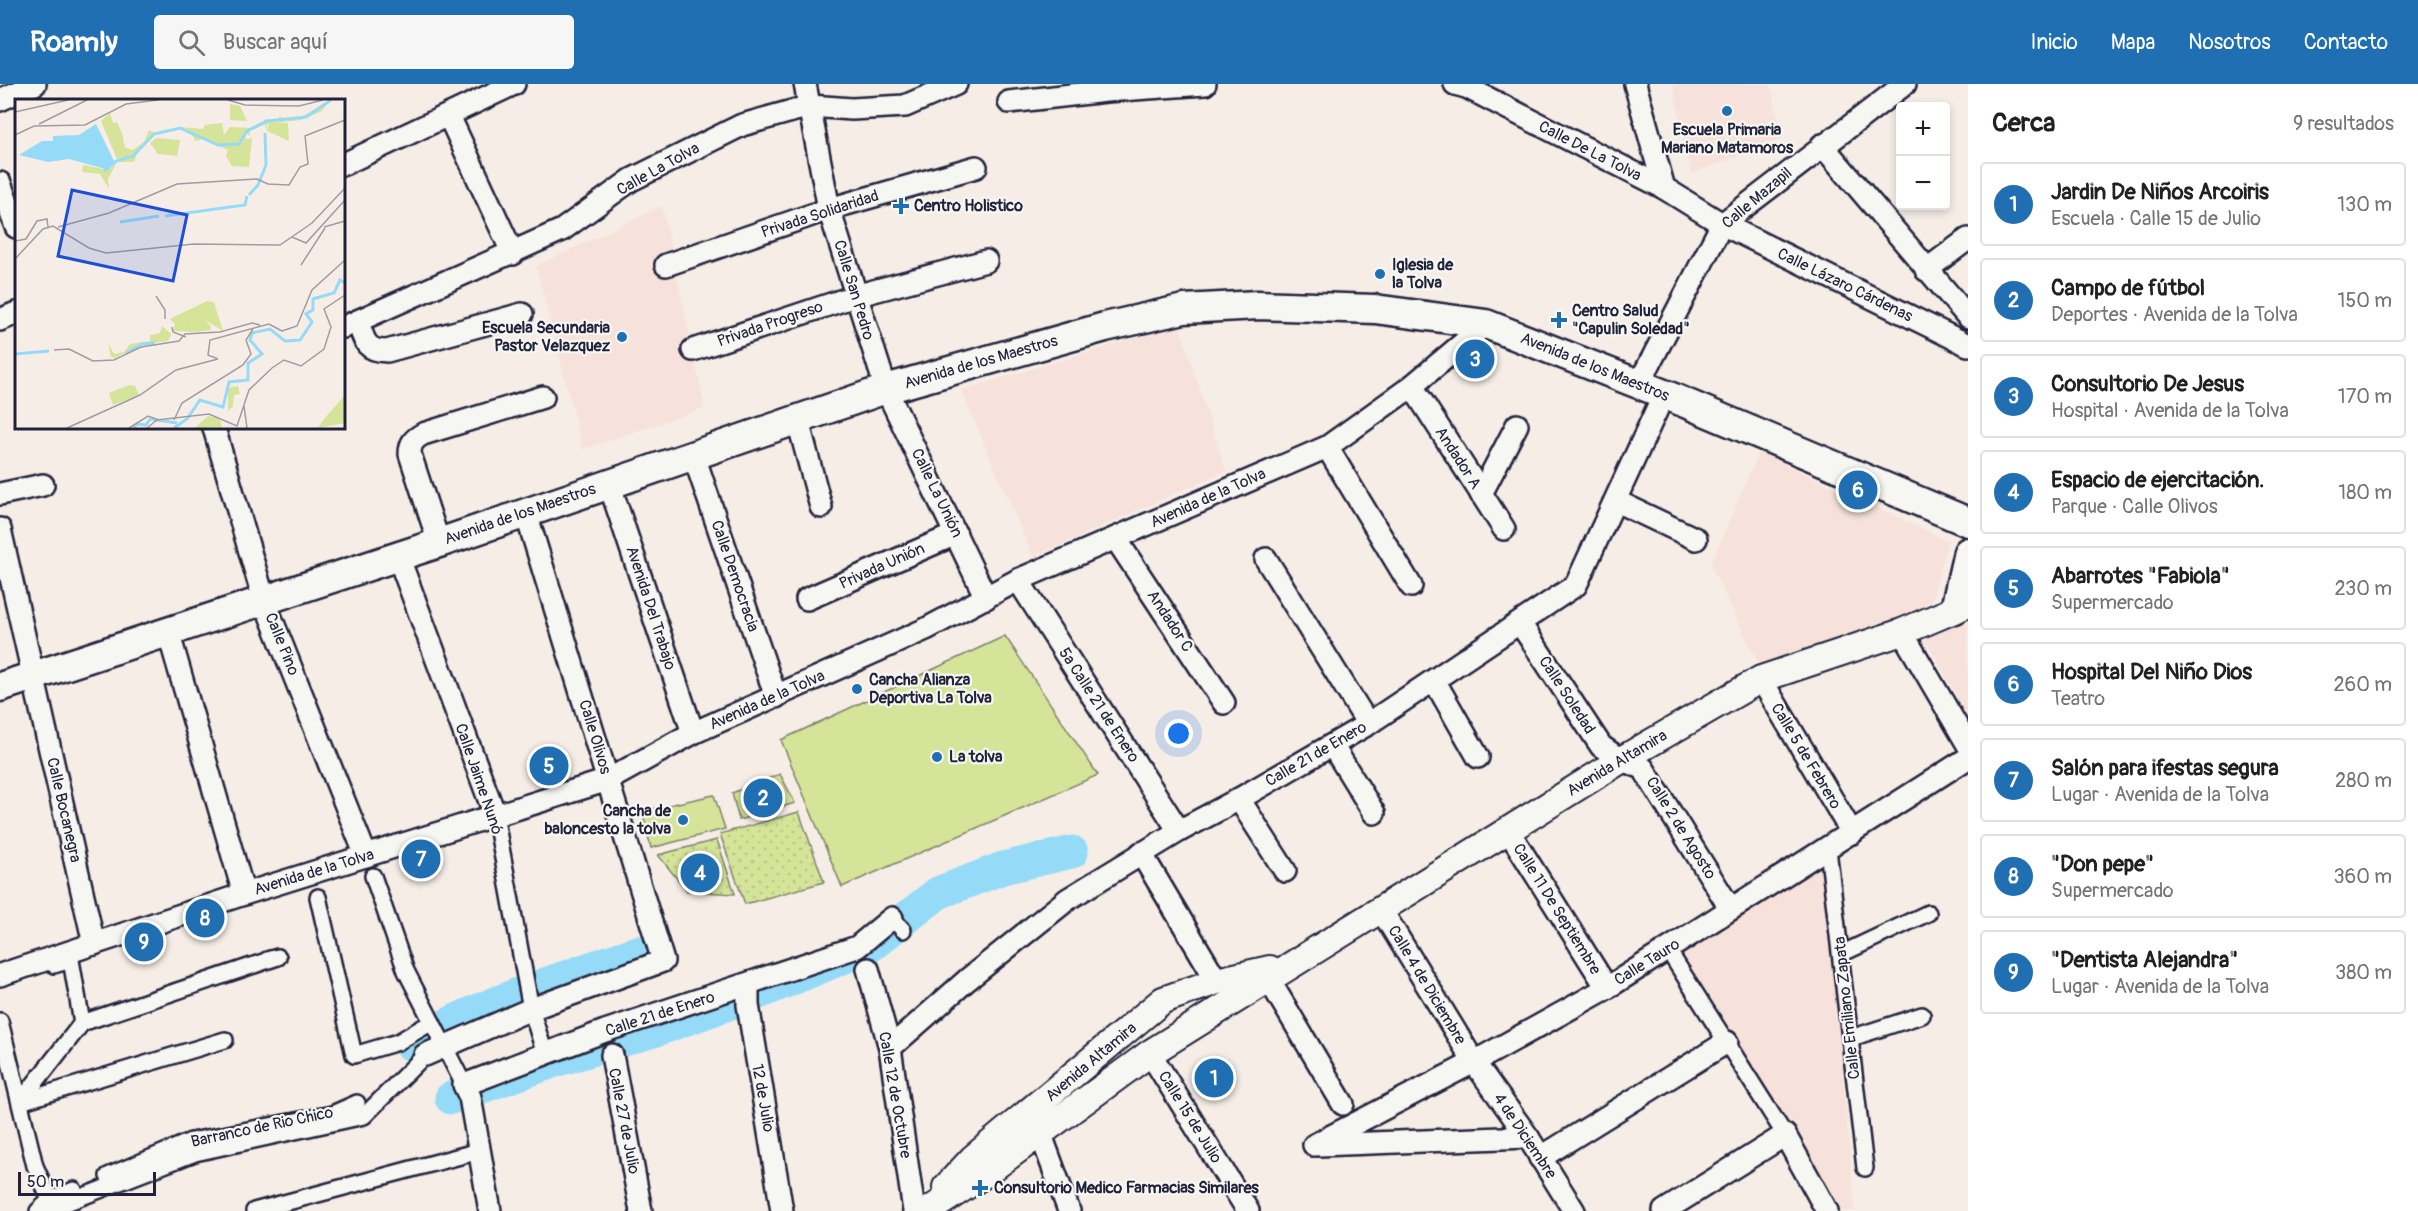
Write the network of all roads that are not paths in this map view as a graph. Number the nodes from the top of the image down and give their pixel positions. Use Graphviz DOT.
graph roads {
  1 [pos="35,84"];
  2 [pos="514,84"];
  3 [pos="805,84"];
  4 [pos="956,84"];
  5 [pos="1205,84"];
  6 [pos="1455,84"];
  7 [pos="1635,84"];
  8 [pos="1905,84"];
  9 [pos="1106,88"];
  10 [pos="0,100"];
  11 [pos="1010,102"];
  12 [pos="810,106"];
  13 [pos="449,116"];
  14 [pos="1822,145"];
  15 [pos="345,164"];
  16 [pos="976,167"];
  17 [pos="0,183"];
  18 [pos="1664,188"];
  19 [pos="829,209"];
  20 [pos="15,224"];
  21 [pos="1722,224"];
  22 [pos="1968,239"];
  23 [pos="513,254"];
  24 [pos="986,261"];
  25 [pos="666,265"];
  26 [pos="1926,270"];
  27 [pos="855,296"];
  28 [pos="15,313"];
  29 [pos="522,314"];
  30 [pos="1968,317"];
  31 [pos="0,320"];
  32 [pos="351,324"];
  33 [pos="1486,324"];
  34 [pos="1968,345"];
  35 [pos="693,350"];
  36 [pos="1412,386"];
  37 [pos="886,389"];
  38 [pos="1652,389"];
  39 [pos="543,397"];
  40 [pos="798,420"];
  41 [pos="1517,426"];
  42 [pos="214,429"];
  43 [pos="1327,447"];
  44 [pos="693,456"];
  45 [pos="609,483"];
  46 [pos="43,485"];
  47 [pos="0,494"];
  48 [pos="1481,494"];
  49 [pos="1616,501"];
  50 [pos="821,507"];
  51 [pos="526,513"];
  52 [pos="1968,522"];
  53 [pos="1504,529"];
  54 [pos="0,530"];
  55 [pos="956,534"];
  56 [pos="1116,538"];
  57 [pos="1696,539"];
  58 [pos="440,543"];
  59 [pos="1968,552"];
  60 [pos="398,556"];
  61 [pos="1266,558"];
  62 [pos="1018,580"];
  63 [pos="1411,586"];
  64 [pos="986,598"];
  65 [pos="807,599"];
  66 [pos="264,600"];
  67 [pos="1962,607"];
  68 [pos="1520,623"];
  69 [pos="168,631"];
  70 [pos="1902,632"];
  71 [pos="33,676"];
  72 [pos="1761,679"];
  73 [pos="1434,680"];
  74 [pos="0,687"];
  75 [pos="776,697"];
  76 [pos="1224,703"];
  77 [pos="1368,724"];
  78 [pos="693,733"];
  79 [pos="1332,745"];
  80 [pos="1968,745"];
  81 [pos="1478,757"];
  82 [pos="1968,758"];
  83 [pos="1621,760"];
  84 [pos="608,780"];
  85 [pos="1239,799"];
  86 [pos="1374,813"];
  87 [pos="495,815"];
  88 [pos="1508,830"];
  89 [pos="1179,831"];
  90 [pos="1852,833"];
  91 [pos="1828,849"];
  92 [pos="1141,853"];
  93 [pos="366,856"];
  94 [pos="1285,871"];
  95 [pos="373,876"];
  96 [pos="244,894"];
  97 [pos="318,897"];
  98 [pos="1380,908"];
  99 [pos="1730,908"];
  100 [pos="1928,913"];
  101 [pos="898,924"];
  102 [pos="94,944"];
  103 [pos="857,947"];
  104 [pos="1668,950"];
  105 [pos="1841,954"];
  106 [pos="267,960"];
  107 [pos="868,969"];
  108 [pos="38,970"];
  109 [pos="1278,971"];
  110 [pos="0,975"];
  111 [pos="1217,981"];
  112 [pos="1606,988"];
  113 [pos="747,993"];
  114 [pos="531,1004"];
  115 [pos="1922,1015"];
  116 [pos="0,1021"];
  117 [pos="432,1022"];
  118 [pos="82,1023"];
  119 [pos="605,1031"];
  120 [pos="1851,1038"];
  121 [pos="225,1040"];
  122 [pos="443,1041"];
  123 [pos="1727,1042"];
  124 [pos="890,1048"];
  125 [pos="1150,1053"];
  126 [pos="545,1054"];
  127 [pos="425,1055"];
  128 [pos="612,1055"];
  129 [pos="1474,1062"];
  130 [pos="467,1091"];
  131 [pos="20,1102"];
  132 [pos="357,1103"];
  133 [pos="1343,1104"];
  134 [pos="333,1119"];
  135 [pos="1040,1132"];
  136 [pos="1785,1136"];
  137 [pos="1528,1137"];
  138 [pos="479,1151"];
  139 [pos="1540,1158"];
  140 [pos="1865,1168"];
  141 [pos="53,1206"];
  142 [pos="38,1211"];
  143 [pos="254,1211"];
  144 [pos="490,1211"];
  145 [pos="641,1211"];
  146 [pos="782,1211"];
  147 [pos="914,1211"];
  148 [pos="923,1211"];
  149 [pos="928,1211"];
  150 [pos="1069,1211"];
  151 [pos="1248,1211"];
  152 [pos="1574,1211"];
  153 [pos="1664,1211"];
  154 [pos="1827,1211"];
  1 -- 10 [label="street"];
  2 -- 13 [label="street"];
  3 -- 12 [label="street, Calle San Pedro"];
  4 -- 12 [label="street, Calle La Tolva"];
  5 -- 9 [label="street"];
  6 -- 18 [label="street, Calle De La Tolva"];
  7 -- 18 [label="street"];
  8 -- 14 [label="street, Calle Mazapil"];
  9 -- 11 [label="street"];
  12 -- 19 [label="street, Calle San Pedro"];
  12 -- 23 [label="street, Calle La Tolva"];
  13 -- 15 [label="street"];
  13 -- 23 [label="street"];
  14 -- 21 [label="street, Calle Mazapil"];
  14 -- 26 [label="street"];
  16 -- 19 [label="street, Privada Solidaridad"];
  17 -- 20 [label="street"];
  18 -- 21 [label="street, Calle De La Tolva"];
  19 -- 25 [label="street, Privada Solidaridad"];
  19 -- 27 [label="street, Calle San Pedro"];
  21 -- 34 [label="street, Calle Lázaro Cárdenas"];
  21 -- 38 [label="street, Calle Mazapil"];
  22 -- 26 [label="street"];
  23 -- 32 [label="street, Calle La Tolva"];
  24 -- 27 [label="street, Privada Progreso"];
  26 -- 30 [label="street"];
  27 -- 35 [label="street, Privada Progreso"];
  27 -- 37 [label="street, Calle San Pedro"];
  28 -- 31 [label="street"];
  29 -- 32 [label="street"];
  33 -- 36 [label="street, Avenida de la Tolva"];
  33 -- 37 [label="main road, Avenida de los Maestros"];
  33 -- 38 [label="main road, Avenida de los Maestros"];
  36 -- 43 [label="street, Avenida de la Tolva"];
  36 -- 48 [label="street, Andador A"];
  37 -- 40 [label="main road, Avenida de los Maestros"];
  37 -- 55 [label="street, Calle La Unión"];
  38 -- 49 [label="street, Calle 21 de Enero"];
  38 -- 52 [label="main road, Avenida de los Maestros"];
  39 -- 58 [label="street"];
  40 -- 44 [label="main road, Avenida de los Maestros"];
  40 -- 50 [label="street"];
  41 -- 48 [label="street"];
  42 -- 66 [label="street, Calle Pino"];
  43 -- 56 [label="street, Avenida de la Tolva"];
  43 -- 63 [label="street"];
  44 -- 45 [label="main road, Avenida de los Maestros"];
  44 -- 75 [label="street, Calle Democracia"];
  45 -- 51 [label="main road, Avenida de los Maestros"];
  45 -- 78 [label="street, Avenida Del Trabajo"];
  46 -- 47 [label="street"];
  48 -- 53 [label="street, Andador A"];
  49 -- 57 [label="street"];
  49 -- 68 [label="street, Calle 21 de Enero"];
  51 -- 58 [label="main road, Avenida de los Maestros"];
  51 -- 84 [label="street, Calle Olivos"];
  54 -- 71 [label="street, Calle Bocanegra"];
  55 -- 64 [label="street, Calle La Unión"];
  55 -- 65 [label="street, Privada Unión"];
  56 -- 62 [label="street, Avenida de la Tolva"];
  56 -- 76 [label="street, Andador C"];
  58 -- 60 [label="main road, Avenida de los Maestros"];
  59 -- 67 [label="main road"];
  60 -- 66 [label="main road, Avenida de los Maestros"];
  60 -- 87 [label="street, Calle Jaime Nunó"];
  61 -- 77 [label="street"];
  62 -- 64 [label="street, Avenida de la Tolva"];
  62 -- 89 [label="street, 5a Calle 21 de Enero"];
  64 -- 75 [label="street, Avenida de la Tolva"];
  66 -- 69 [label="main road, Avenida de los Maestros"];
  66 -- 93 [label="street, Calle Pino"];
  67 -- 70 [label="street, Avenida Altamira"];
  68 -- 73 [label="street, Calle 21 de Enero"];
  68 -- 83 [label="street, Calle Soledad"];
  69 -- 71 [label="main road, Avenida de los Maestros"];
  69 -- 96 [label="street"];
  70 -- 72 [label="street, Avenida Altamira"];
  70 -- 80 [label="street"];
  71 -- 74 [label="main road, Avenida de los Maestros"];
  71 -- 102 [label="street, Calle Bocanegra"];
  72 -- 83 [label="street, Avenida Altamira"];
  72 -- 90 [label="street, Calle 5 de Febrero"];
  73 -- 77 [label="street, Calle 21 de Enero"];
  73 -- 81 [label="street"];
  75 -- 78 [label="street, Avenida de la Tolva"];
  77 -- 79 [label="street, Calle 21 de Enero"];
  78 -- 84 [label="street, Avenida de la Tolva"];
  79 -- 85 [label="street, Calle 21 de Enero"];
  79 -- 86 [label="street"];
  82 -- 90 [label="street, Calle Tauro"];
  83 -- 88 [label="street, Avenida Altamira"];
  83 -- 99 [label="street, Calle 2 de Agosto"];
  84 -- 87 [label="street, Avenida de la Tolva"];
  84 -- 114 [label="street, Calle Olivos"];
  85 -- 89 [label="street, Calle 21 de Enero"];
  85 -- 94 [label="street"];
  87 -- 93 [label="street, Avenida de la Tolva"];
  87 -- 114 [label="street, Calle Jaime Nunó"];
  88 -- 98 [label="street, Avenida Altamira"];
  88 -- 112 [label="street, Calle 11 De Septiembre"];
  89 -- 92 [label="street, Calle 21 de Enero"];
  90 -- 91 [label="street, Calle Tauro"];
  91 -- 99 [label="street, Calle Tauro"];
  91 -- 105 [label="street, Calle Emiliano Zapata"];
  92 -- 111 [label="street"];
  92 -- 124 [label="street, Calle 21 de Enero"];
  93 -- 96 [label="street, Avenida de la Tolva"];
  95 -- 117 [label="street"];
  96 -- 102 [label="street, Avenida de la Tolva"];
  97 -- 117 [label="street"];
  98 -- 109 [label="street, Avenida Altamira"];
  98 -- 129 [label="street, Calle 4 de Diciembre"];
  99 -- 104 [label="street, Calle Tauro"];
  100 -- 105 [label="street"];
  101 -- 103 [label="street"];
  102 -- 110 [label="street, Avenida de la Tolva"];
  103 -- 107 [label="street, Calle 12 de Octubre"];
  103 -- 113 [label="street, Calle 21 de Enero"];
  104 -- 112 [label="street, Calle Tauro"];
  104 -- 123 [label="street"];
  105 -- 120 [label="street, Calle Emiliano Zapata"];
  106 -- 118 [label="street"];
  107 -- 124 [label="street, Calle 12 de Octubre"];
  108 -- 118 [label="street"];
  109 -- 111 [label="street, Avenida Altamira"];
  109 -- 125 [label="street, Avenida Altamira"];
  109 -- 133 [label="street"];
  111 -- 148 [label="street, Avenida Altamira"];
  112 -- 129 [label="street, Calle Tauro"];
  113 -- 119 [label="street, Calle 21 de Enero"];
  113 -- 146 [label="street, 12 de Julio"];
  114 -- 122 [label="street"];
  114 -- 126 [label="street, Calle Jaime Nunó"];
  115 -- 120 [label="street"];
  116 -- 131 [label="street"];
  117 -- 122 [label="street"];
  118 -- 131 [label="street"];
  119 -- 126 [label="street, Calle 21 de Enero"];
  119 -- 128 [label="street, Calle 27 de Julio"];
  120 -- 140 [label="street, Calle Emiliano Zapata"];
  121 -- 131 [label="street"];
  122 -- 127 [label="street"];
  122 -- 130 [label="street"];
  123 -- 136 [label="street"];
  123 -- 139 [label="street"];
  124 -- 147 [label="street, Calle 12 de Octubre"];
  125 -- 135 [label="street, Avenida Altamira"];
  125 -- 151 [label="street, Calle 15 de Julio"];
  126 -- 130 [label="street, Calle 21 de Enero"];
  127 -- 134 [label="street"];
  128 -- 145 [label="street, Calle 27 de Julio"];
  129 -- 137 [label="street, 4 de Diciembre"];
  129 -- 137 [label="street, Calle Tauro"];
  130 -- 138 [label="street"];
  131 -- 141 [label="street"];
  132 -- 134 [label="street, Barranco de Rio Chico"];
  134 -- 141 [label="street, Barranco de Rio Chico"];
  135 -- 149 [label="street, Avenida Altamira"];
  135 -- 150 [label="street"];
  136 -- 153 [label="street"];
  136 -- 154 [label="street"];
  137 -- 139 [label="street, 4 de Diciembre"];
  138 -- 143 [label="street"];
  138 -- 144 [label="street"];
  139 -- 152 [label="street, 4 de Diciembre"];
  141 -- 142 [label="street, Barranco de Rio Chico"];
}
